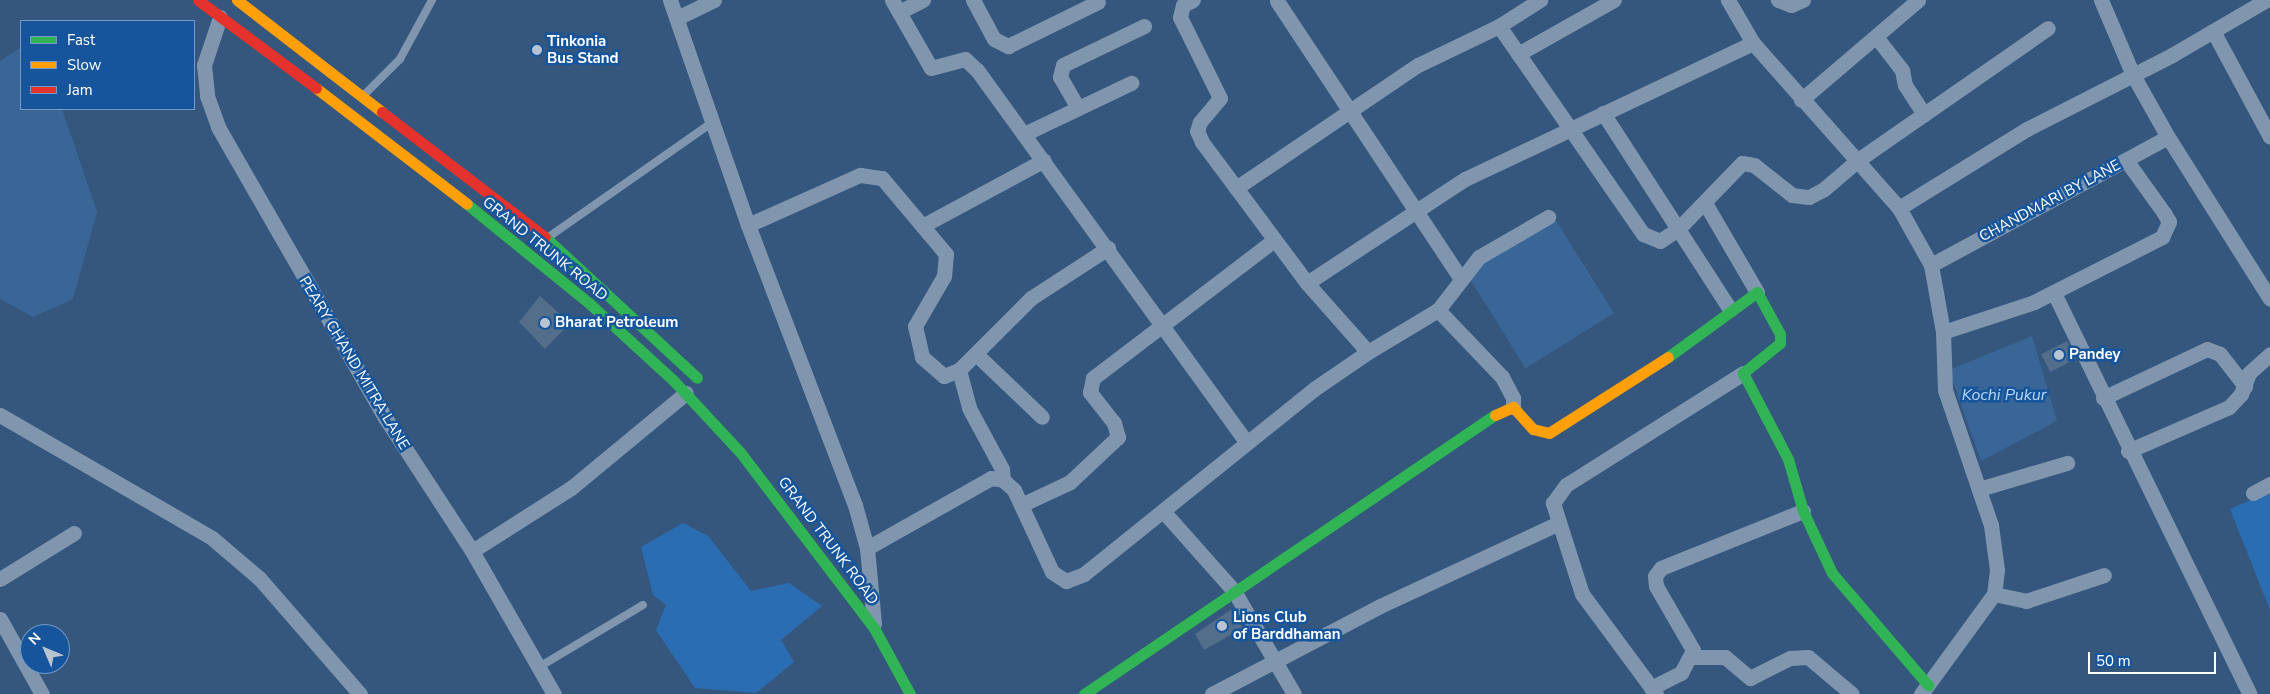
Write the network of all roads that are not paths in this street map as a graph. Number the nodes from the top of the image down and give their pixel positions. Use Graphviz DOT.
graph roads {
  1 [pos="198,0"];
  2 [pos="237,0"];
  3 [pos="432,0"];
  4 [pos="670,0"];
  5 [pos="714,0"];
  6 [pos="923,0"];
  7 [pos="973,0"];
  8 [pos="1193,0"];
  9 [pos="1540,0"];
  10 [pos="1614,0"];
  11 [pos="1728,0"];
  12 [pos="1778,0"];
  13 [pos="1803,0"];
  14 [pos="1918,0"];
  15 [pos="2101,0"];
  16 [pos="2266,0"];
  17 [pos="1277,1"];
  18 [pos="1098,2"];
  19 [pos="1175,5"];
  20 [pos="895,6"];
  21 [pos="220,17"];
  22 [pos="678,18"];
  23 [pos="1144,26"];
  24 [pos="1499,26"];
  25 [pos="2048,28"];
  26 [pos="2213,31"];
  27 [pos="1877,38"];
  28 [pos="1754,43"];
  29 [pos="1518,54"];
  30 [pos="2134,75"];
  31 [pos="1131,83"];
  32 [pos="364,95"];
  33 [pos="1800,100"];
  34 [pos="1078,108"];
  35 [pos="1348,109"];
  36 [pos="1603,113"];
  37 [pos="1924,114"];
  38 [pos="713,122"];
  39 [pos="1567,129"];
  40 [pos="1024,134"];
  41 [pos="2168,137"];
  42 [pos="2270,137"];
  43 [pos="1044,160"];
  44 [pos="1858,160"];
  45 [pos="2126,160"];
  46 [pos="1236,188"];
  47 [pos="1705,203"];
  48 [pos="1899,208"];
  49 [pos="1415,210"];
  50 [pos="1548,217"];
  51 [pos="748,225"];
  52 [pos="924,225"];
  53 [pos="1678,229"];
  54 [pos="546,238"];
  55 [pos="1274,240"];
  56 [pos="1108,248"];
  57 [pos="1931,265"];
  58 [pos="1460,278"];
  59 [pos="1307,283"];
  60 [pos="1757,292"];
  61 [pos="2054,293"];
  62 [pos="2270,300"];
  63 [pos="1730,309"];
  64 [pos="1438,310"];
  65 [pos="1162,326"];
  66 [pos="1943,332"];
  67 [pos="1368,352"];
  68 [pos="976,354"];
  69 [pos="2270,354"];
  70 [pos="958,370"];
  71 [pos="1743,373"];
  72 [pos="705,386"];
  73 [pos="2244,386"];
  74 [pos="686,393"];
  75 [pos="2103,398"];
  76 [pos="1513,408"];
  77 [pos="0,415"];
  78 [pos="1042,417"];
  79 [pos="1247,443"];
  80 [pos="2128,451"];
  81 [pos="2067,463"];
  82 [pos="1003,480"];
  83 [pos="2270,484"];
  84 [pos="1978,489"];
  85 [pos="2253,493"];
  86 [pos="1021,505"];
  87 [pos="1164,511"];
  88 [pos="1803,511"];
  89 [pos="1557,524"];
  90 [pos="74,533"];
  91 [pos="867,548"];
  92 [pos="472,551"];
  93 [pos="854,572"];
  94 [pos="2104,575"];
  95 [pos="0,579"];
  96 [pos="1234,591"];
  97 [pos="1994,594"];
  98 [pos="875,601"];
  99 [pos="643,605"];
  100 [pos="0,620"];
  101 [pos="890,624"];
  102 [pos="874,628"];
  103 [pos="1691,657"];
  104 [pos="1273,659"];
  105 [pos="539,667"];
  106 [pos="922,678"];
  107 [pos="1924,690"];
  108 [pos="905,691"];
  109 [pos="1654,691"];
  110 [pos="42,694"];
  111 [pos="360,694"];
  112 [pos="554,694"];
  113 [pos="1084,694"];
  114 [pos="1212,694"];
  115 [pos="1294,694"];
  116 [pos="1852,694"];
  117 [pos="2250,694"];
  1 -- 21 [label="main road, GRAND TRUNK ROAD"];
  2 -- 32 [label="main road, GRAND TRUNK ROAD"];
  3 -- 32 [label="lane"];
  4 -- 22 [label="street"];
  5 -- 22 [label="street"];
  6 -- 20 [label="street"];
  7 -- 18 [label="street"];
  8 -- 19 [label="street"];
  9 -- 24 [label="street"];
  10 -- 29 [label="street"];
  11 -- 28 [label="street"];
  12 -- 13 [label="street"];
  14 -- 27 [label="street"];
  15 -- 30 [label="street"];
  16 -- 26 [label="street"];
  17 -- 35 [label="street"];
  19 -- 46 [label="street"];
  20 -- 40 [label="street"];
  21 -- 74 [label="main road, GRAND TRUNK ROAD"];
  21 -- 92 [label="street, PEARY CHAND MITRA LANE"];
  22 -- 38 [label="street"];
  23 -- 34 [label="street"];
  24 -- 29 [label="street"];
  24 -- 35 [label="street"];
  25 -- 37 [label="street"];
  26 -- 30 [label="street"];
  26 -- 42 [label="street"];
  27 -- 33 [label="street"];
  27 -- 37 [label="street"];
  28 -- 33 [label="street"];
  28 -- 36 [label="street"];
  29 -- 39 [label="street"];
  30 -- 41 [label="street"];
  30 -- 48 [label="street"];
  31 -- 34 [label="street"];
  32 -- 54 [label="main road, GRAND TRUNK ROAD"];
  33 -- 44 [label="street"];
  34 -- 40 [label="street"];
  35 -- 46 [label="street"];
  35 -- 49 [label="street"];
  36 -- 39 [label="street"];
  36 -- 53 [label="street"];
  37 -- 44 [label="street"];
  38 -- 51 [label="street"];
  38 -- 54 [label="lane"];
  39 -- 49 [label="street"];
  39 -- 53 [label="street"];
  40 -- 43 [label="street"];
  41 -- 45 [label="street, CHANDMARI BY LANE"];
  41 -- 62 [label="street"];
  43 -- 52 [label="street"];
  43 -- 56 [label="street"];
  44 -- 47 [label="street"];
  44 -- 48 [label="street"];
  45 -- 57 [label="street, CHANDMARI BY LANE"];
  45 -- 61 [label="street"];
  46 -- 55 [label="street"];
  47 -- 53 [label="street"];
  47 -- 60 [label="street"];
  48 -- 57 [label="street"];
  49 -- 58 [label="street"];
  49 -- 59 [label="street"];
  50 -- 58 [label="street"];
  51 -- 52 [label="street"];
  51 -- 91 [label="street"];
  52 -- 70 [label="street"];
  53 -- 63 [label="street"];
  54 -- 72 [label="main road, GRAND TRUNK ROAD"];
  55 -- 59 [label="street"];
  55 -- 65 [label="street"];
  56 -- 65 [label="street"];
  56 -- 68 [label="street"];
  57 -- 66 [label="street"];
  58 -- 64 [label="street"];
  59 -- 67 [label="street"];
  60 -- 63 [label="main road"];
  60 -- 71 [label="main road"];
  61 -- 66 [label="street"];
  61 -- 75 [label="street"];
  63 -- 76 [label="main road"];
  64 -- 67 [label="street"];
  64 -- 76 [label="street"];
  65 -- 79 [label="street"];
  65 -- 86 [label="street"];
  66 -- 84 [label="street"];
  67 -- 79 [label="street"];
  68 -- 70 [label="street"];
  68 -- 78 [label="street"];
  69 -- 73 [label="street"];
  70 -- 82 [label="street"];
  71 -- 88 [label="main road"];
  71 -- 89 [label="street"];
  73 -- 75 [label="street"];
  73 -- 80 [label="street"];
  74 -- 92 [label="street"];
  74 -- 102 [label="main road, GRAND TRUNK ROAD"];
  75 -- 80 [label="street"];
  76 -- 96 [label="main road"];
  77 -- 111 [label="street"];
  79 -- 87 [label="street"];
  80 -- 117 [label="street"];
  81 -- 84 [label="street"];
  82 -- 86 [label="street"];
  82 -- 91 [label="street"];
  83 -- 85 [label="street"];
  84 -- 97 [label="street"];
  86 -- 87 [label="street"];
  87 -- 96 [label="street"];
  88 -- 103 [label="street"];
  88 -- 107 [label="main road"];
  89 -- 104 [label="street"];
  89 -- 109 [label="street"];
  90 -- 95 [label="street"];
  91 -- 98 [label="street"];
  92 -- 105 [label="street, PEARY CHAND MITRA LANE"];
  93 -- 98 [label="main road, GRAND TRUNK ROAD"];
  94 -- 97 [label="street"];
  96 -- 104 [label="street"];
  96 -- 113 [label="main road"];
  97 -- 107 [label="street"];
  98 -- 101 [label="main road, GRAND TRUNK ROAD"];
  98 -- 102 [label="street"];
  99 -- 105 [label="lane"];
  100 -- 110 [label="street"];
  102 -- 108 [label="main road, GRAND TRUNK ROAD"];
  103 -- 109 [label="street"];
  103 -- 116 [label="street"];
  104 -- 114 [label="street"];
  104 -- 115 [label="street"];
  105 -- 112 [label="street, PEARY CHAND MITRA LANE"];
  106 -- 108 [label="street"];
}
